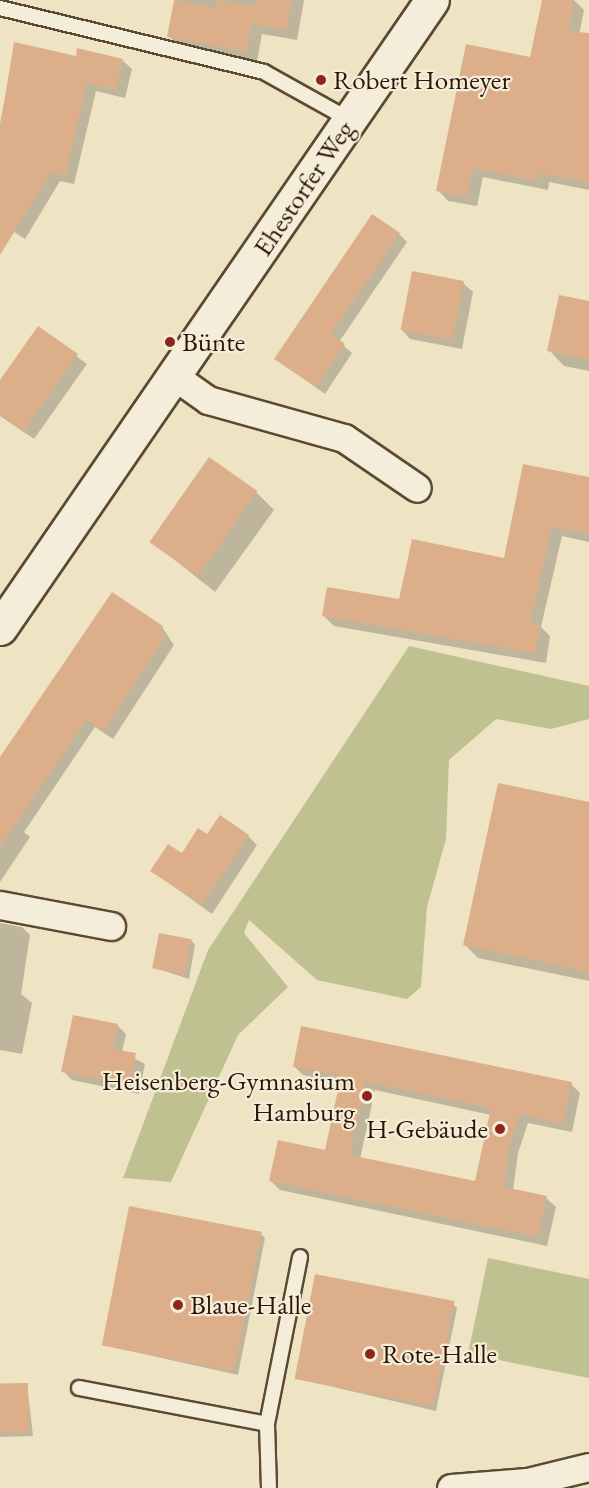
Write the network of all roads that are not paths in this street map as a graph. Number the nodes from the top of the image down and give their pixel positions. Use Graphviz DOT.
graph roads {
  1 [pos="432,0"];
  2 [pos="0,8"];
  3 [pos="350,120"];
  4 [pos="174,376"];
  5 [pos="417,488"];
  6 [pos="0,628"];
  7 [pos="0,905"];
  8 [pos="111,926"];
  9 [pos="300,1257"];
  10 [pos="79,1388"];
  11 [pos="267,1424"];
  12 [pos="589,1467"];
  13 [pos="269,1488"];
  14 [pos="451,1488"];
  1 -- 3 [label="main road, Ehestorfer Weg"];
  2 -- 3 [label="lane"];
  3 -- 4 [label="main road, Ehestorfer Weg"];
  4 -- 5 [label="street"];
  4 -- 6 [label="main road, Ehestorfer Weg"];
  7 -- 8 [label="street"];
  9 -- 11 [label="lane"];
  10 -- 11 [label="lane"];
  11 -- 13 [label="lane"];
  12 -- 14 [label="street"];
}
